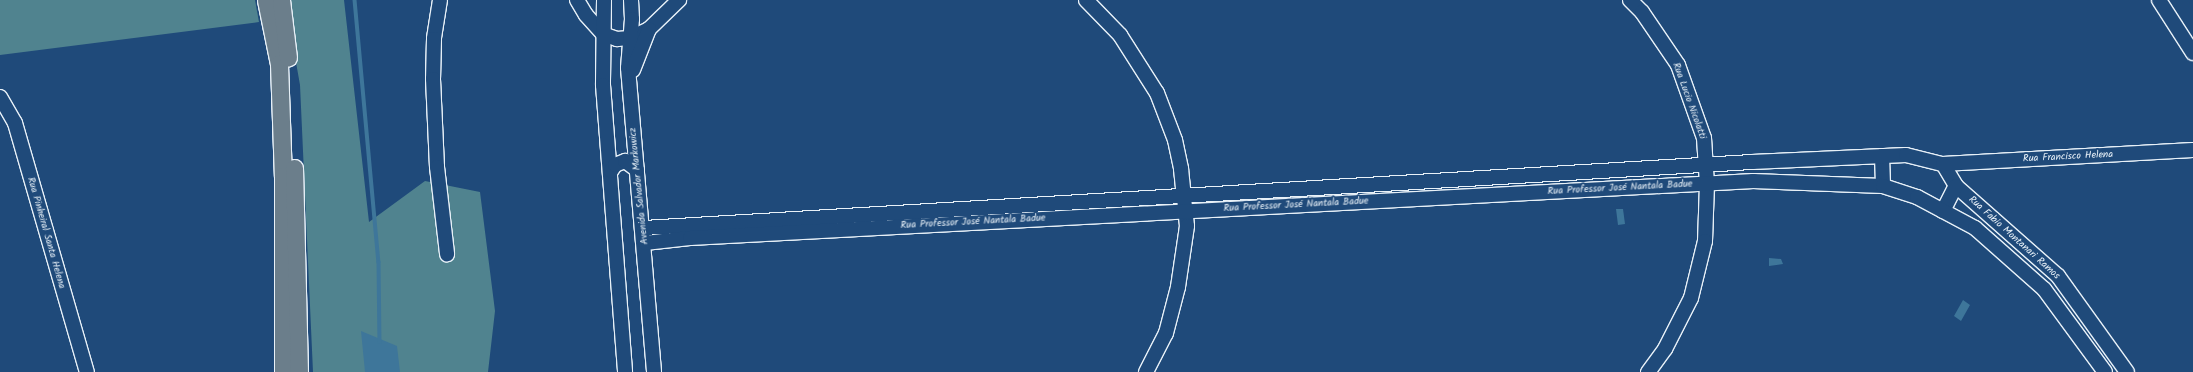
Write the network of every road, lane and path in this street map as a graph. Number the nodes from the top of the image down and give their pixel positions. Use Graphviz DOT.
graph roads {
  1 [pos="266,0"];
  2 [pos="280,0"];
  3 [pos="440,0"];
  4 [pos="577,0"];
  5 [pos="604,0"];
  6 [pos="631,0"];
  7 [pos="678,0"];
  8 [pos="1086,0"];
  9 [pos="1630,0"];
  10 [pos="2159,0"];
  11 [pos="650,29"];
  12 [pos="603,34"];
  13 [pos="630,38"];
  14 [pos="2193,53"];
  15 [pos="630,88"];
  16 [pos="0,97"];
  17 [pos="2193,150"];
  18 [pos="1882,156"];
  19 [pos="1943,164"];
  20 [pos="1706,165"];
  21 [pos="637,170"];
  22 [pos="611,171"];
  23 [pos="1707,184"];
  24 [pos="1883,186"];
  25 [pos="1956,186"];
  26 [pos="1185,196"];
  27 [pos="1186,211"];
  28 [pos="1943,211"];
  29 [pos="644,228"];
  30 [pos="645,243"];
  31 [pos="447,254"];
  32 [pos="87,372"];
  33 [pos="283,372"];
  34 [pos="299,372"];
  35 [pos="625,372"];
  36 [pos="654,372"];
  37 [pos="1146,372"];
  38 [pos="1648,372"];
  39 [pos="2105,372"];
  40 [pos="2127,372"];
  1 -- 33 [label="main road"];
  2 -- 34 [label="main road"];
  3 -- 31 [label="street"];
  4 -- 12 [label="street"];
  5 -- 12 [label="street"];
  6 -- 13 [label="street, Avenida Salvador Markowicz"];
  7 -- 11 [label="street"];
  8 -- 26 [label="street"];
  9 -- 20 [label="street, Rua Lucio Nicolatti"];
  10 -- 14 [label="street"];
  11 -- 13 [label="street"];
  11 -- 15 [label="street"];
  12 -- 13 [label="street"];
  12 -- 22 [label="street"];
  13 -- 15 [label="street, Avenida Salvador Markowicz"];
  15 -- 21 [label="street, Avenida Salvador Markowicz"];
  16 -- 32 [label="street, Rua Pinheiral Santa Helena"];
  17 -- 19 [label="street, Rua Francisco Helena"];
  18 -- 19 [label="street, Rua Professor José Nantala Badue"];
  18 -- 20 [label="street, Rua Professor José Nantala Badue"];
  18 -- 24 [label="street"];
  19 -- 25 [label="street, Rua Fabio Montanari Ramos"];
  20 -- 23 [label="street, Rua Lucio Nicolatti"];
  20 -- 26 [label="street, Rua Professor José Nantala Badue"];
  21 -- 22 [label="street"];
  21 -- 29 [label="street, Avenida Salvador Markowicz"];
  22 -- 35 [label="street"];
  23 -- 24 [label="street, Rua Professor José Nantala Badue"];
  23 -- 27 [label="street, Rua Professor José Nantala Badue"];
  23 -- 38 [label="street, Rua Lucio Nicolatti"];
  24 -- 28 [label="street, Rua Professor José Nantala Badue"];
  25 -- 28 [label="street"];
  25 -- 40 [label="street, Rua Fabio Montanari Ramos"];
  26 -- 27 [label="street"];
  26 -- 29 [label="street, Rua Professor José Nantala Badue"];
  27 -- 30 [label="street, Rua Professor José Nantala Badue"];
  27 -- 37 [label="street"];
  28 -- 39 [label="street, Rua Fabio Montanari Ramos"];
  29 -- 30 [label="street, Avenida Salvador Markowicz"];
  30 -- 36 [label="street, Avenida Salvador Markowicz"];
}
